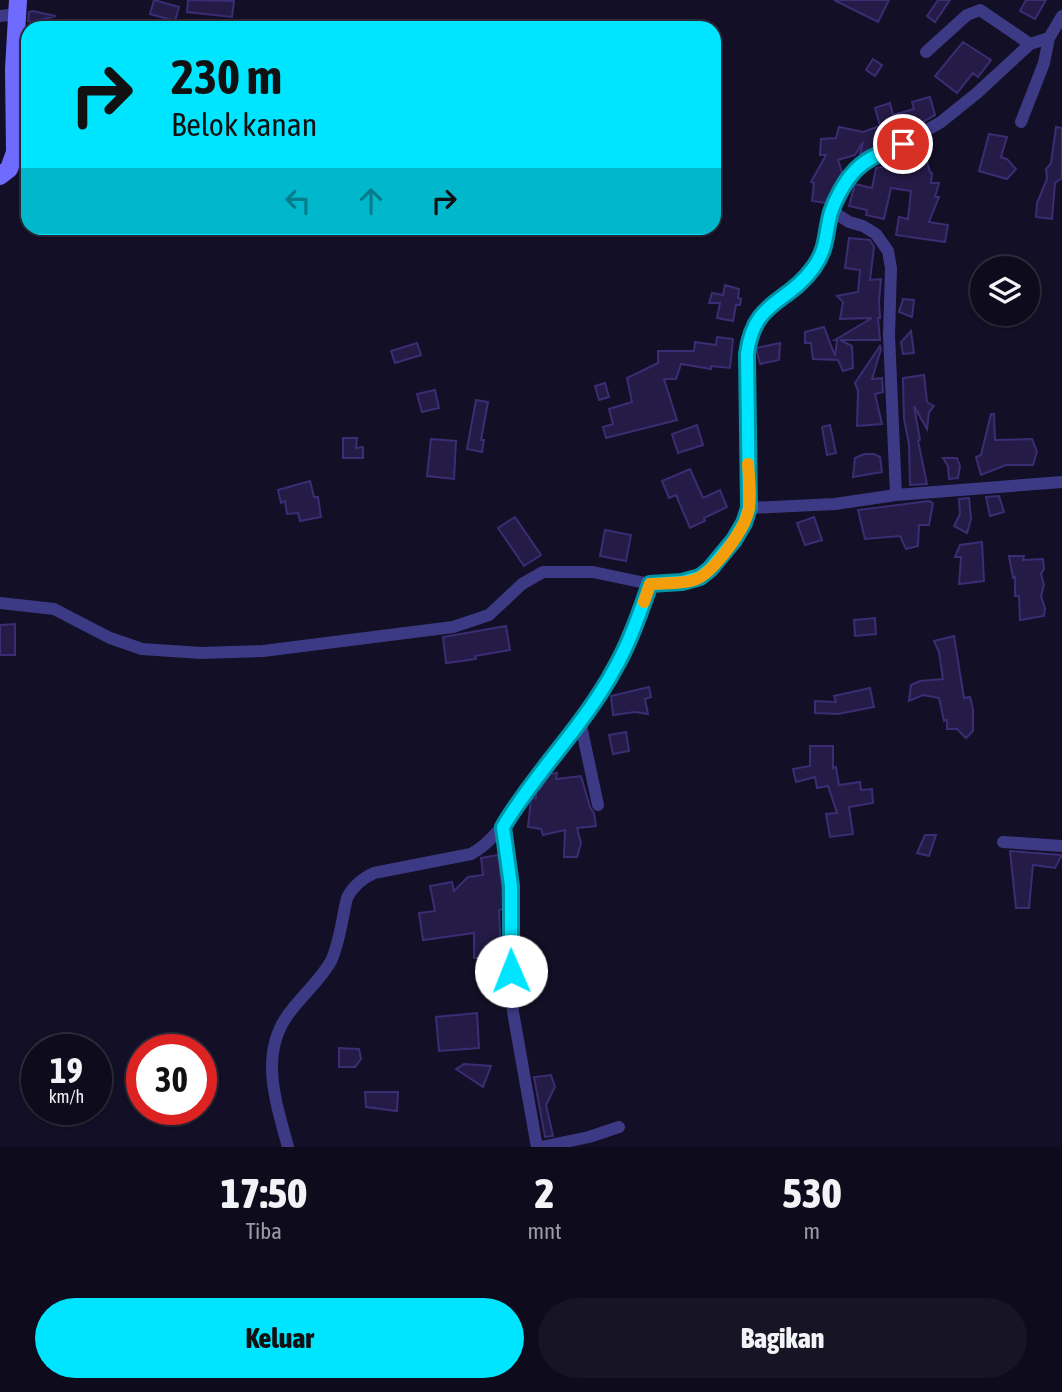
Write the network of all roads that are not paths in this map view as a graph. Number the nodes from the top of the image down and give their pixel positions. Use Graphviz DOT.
graph roads {
  1 [pos="12,10"];
  2 [pos="1062,16"];
  3 [pos="1049,38"];
  4 [pos="1030,44"];
  5 [pos="926,52"];
  6 [pos="1021,122"];
  7 [pos="0,176"];
  8 [pos="832,211"];
  9 [pos="1062,482"];
  10 [pos="897,495"];
  11 [pos="749,508"];
  12 [pos="650,584"];
  13 [pos="0,603"];
  14 [pos="580,721"];
  15 [pos="598,805"];
  16 [pos="503,827"];
  17 [pos="1003,842"];
  18 [pos="1062,846"];
  19 [pos="619,1127"];
  20 [pos="288,1147"];
  21 [pos="539,1147"];
  1 -- 7 [label="street"];
  2 -- 3 [label="street"];
  3 -- 4 [label="street"];
  3 -- 6 [label="street"];
  4 -- 5 [label="street"];
  4 -- 8 [label="street"];
  8 -- 10 [label="street"];
  8 -- 11 [label="street"];
  9 -- 10 [label="street"];
  10 -- 11 [label="street"];
  11 -- 12 [label="street"];
  12 -- 13 [label="street"];
  12 -- 14 [label="street"];
  14 -- 15 [label="street"];
  14 -- 16 [label="street"];
  16 -- 20 [label="street"];
  16 -- 21 [label="street"];
  17 -- 18 [label="street"];
  19 -- 21 [label="street"];
}
